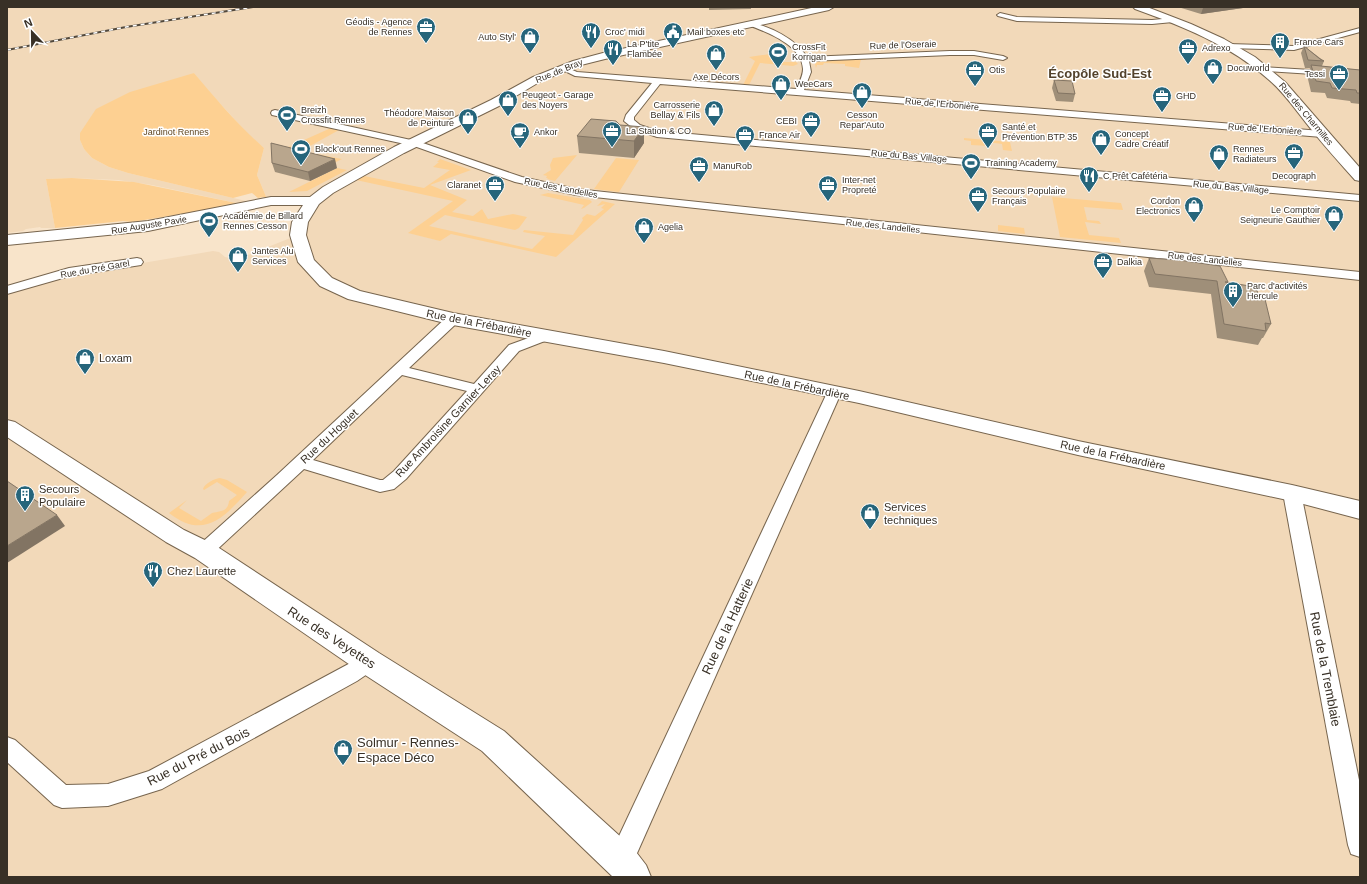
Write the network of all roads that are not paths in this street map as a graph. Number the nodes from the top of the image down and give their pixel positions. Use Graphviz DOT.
graph roads {
  1 [pos="830,7"];
  2 [pos="1138,7"];
  3 [pos="1000,15"];
  4 [pos="1173,20"];
  5 [pos="750,24"];
  6 [pos="1360,30"];
  7 [pos="1228,46"];
  8 [pos="1003,58"];
  9 [pos="804,59"];
  10 [pos="563,68"];
  11 [pos="1265,69"];
  12 [pos="1360,75"];
  13 [pos="658,81"];
  14 [pos="798,92"];
  15 [pos="281,113"];
  16 [pos="1322,134"];
  17 [pos="413,143"];
  18 [pos="1360,177"];
  19 [pos="1360,198"];
  20 [pos="313,201"];
  21 [pos="7,240"];
  22 [pos="137,262"];
  23 [pos="1360,276"];
  24 [pos="7,290"];
  25 [pos="452,319"];
  26 [pos="544,336"];
  27 [pos="398,370"];
  28 [pos="478,389"];
  29 [pos="834,392"];
  30 [pos="7,426"];
  31 [pos="300,462"];
  32 [pos="1292,493"];
  33 [pos="1360,510"];
  34 [pos="204,551"];
  35 [pos="369,662"];
  36 [pos="7,747"];
  37 [pos="1360,845"];
  38 [pos="627,869"];
  1 -- 5 [label="street, Rue de Bray"];
  2 -- 4 [label="street, Rue des Charmilles"];
  3 -- 4 [label="street"];
  4 -- 7 [label="street, Rue des Charmilles"];
  5 -- 9 [label="street"];
  5 -- 10 [label="street, Rue de Bray"];
  6 -- 7 [label="street"];
  7 -- 11 [label="street, Rue des Charmilles"];
  8 -- 9 [label="street, Rue de l'Oseraie"];
  9 -- 14 [label="street"];
  10 -- 13 [label="street, Rue de l'Erbonière"];
  10 -- 17 [label="street, Rue de Bray"];
  11 -- 12 [label="street"];
  11 -- 16 [label="street, Rue des Charmilles"];
  13 -- 14 [label="street, Rue de l'Erbonière"];
  13 -- 19 [label="street, Rue du Bas Village"];
  14 -- 16 [label="street, Rue de l'Erbonière"];
  15 -- 17 [label="street, Rue des Landelles"];
  16 -- 18 [label="street, Rue des Charmilles"];
  17 -- 20 [label="street, Rue de Bray"];
  17 -- 23 [label="street, Rue des Landelles"];
  20 -- 21 [label="street, Rue Auguste Pavie"];
  20 -- 25 [label="street, Rue de la Frébardière"];
  22 -- 24 [label="street, Rue du Pré Garel"];
  25 -- 26 [label="street, Rue de la Frébardière"];
  25 -- 27 [label="street, Rue du Hoguet"];
  26 -- 28 [label="street, Rue Ambroisine Garnier-Leray"];
  26 -- 29 [label="street, Rue de la Frébardière"];
  27 -- 28 [label="street"];
  27 -- 31 [label="street, Rue du Hoguet"];
  28 -- 31 [label="street, Rue Ambroisine Garnier-Leray"];
  29 -- 32 [label="street, Rue de la Frébardière"];
  29 -- 38 [label="street, Rue de la Hatterie"];
  30 -- 34 [label="street, Rue des Veyettes"];
  31 -- 34 [label="street, Rue du Hoguet"];
  32 -- 33 [label="street, Rue de la Frébardière"];
  32 -- 37 [label="street, Rue de la Tremblaie"];
  34 -- 35 [label="street, Rue des Veyettes"];
  35 -- 36 [label="street, Rue du Pré du Bois"];
  35 -- 38 [label="street, Rue des Veyettes"];
}
